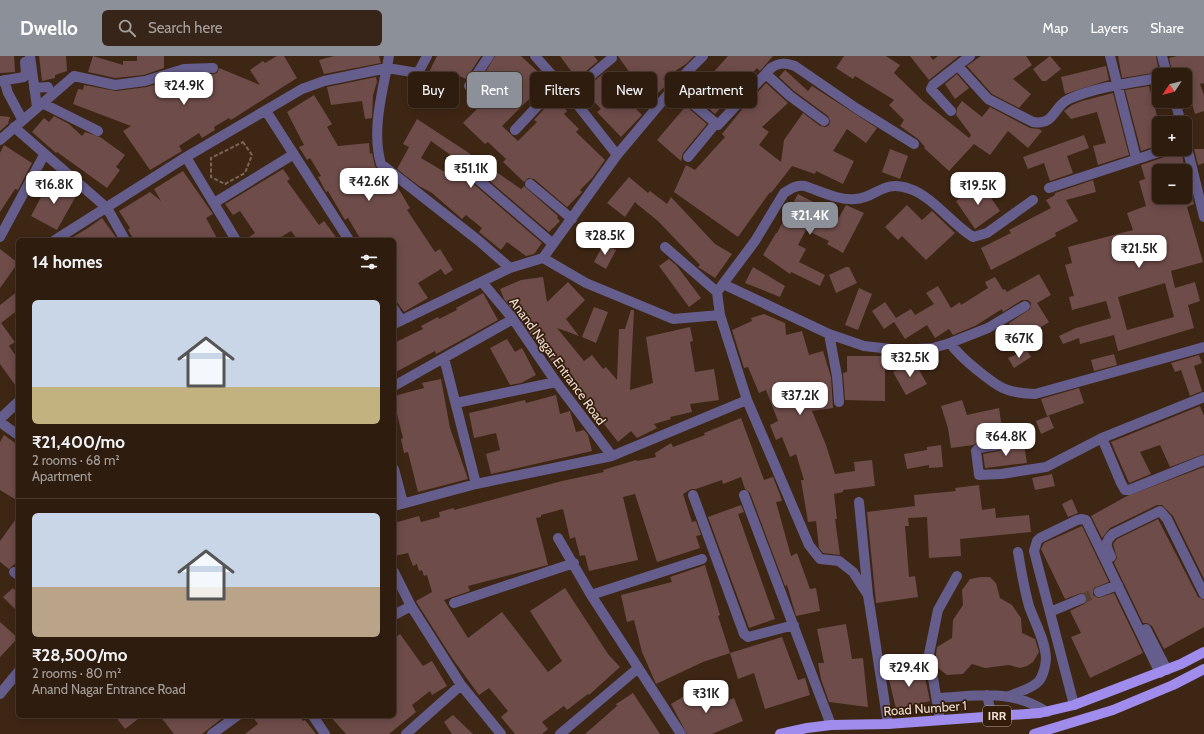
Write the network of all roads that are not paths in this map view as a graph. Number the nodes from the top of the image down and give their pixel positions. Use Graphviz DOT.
graph roads {
  1 [pos="25,56"];
  2 [pos="30,56"];
  3 [pos="389,56"];
  4 [pos="427,56"];
  5 [pos="489,56"];
  6 [pos="535,56"];
  7 [pos="703,56"];
  8 [pos="970,56"];
  9 [pos="1110,56"];
  10 [pos="1162,56"];
  11 [pos="612,58"];
  12 [pos="958,66"];
  13 [pos="213,68"];
  14 [pos="387,68"];
  15 [pos="1165,68"];
  16 [pos="478,72"];
  17 [pos="549,72"];
  18 [pos="688,72"];
  19 [pos="594,73"];
  20 [pos="766,74"];
  21 [pos="1152,79"];
  22 [pos="2,80"];
  23 [pos="1117,85"];
  24 [pos="48,87"];
  25 [pos="34,88"];
  26 [pos="665,99"];
  27 [pos="40,105"];
  28 [pos="536,108"];
  29 [pos="580,108"];
  30 [pos="698,108"];
  31 [pos="266,111"];
  32 [pos="951,111"];
  33 [pos="22,119"];
  34 [pos="824,121"];
  35 [pos="716,123"];
  36 [pos="14,127"];
  37 [pos="515,130"];
  38 [pos="98,131"];
  39 [pos="0,140"];
  40 [pos="914,144"];
  41 [pos="294,154"];
  42 [pos="1152,154"];
  43 [pos="44,155"];
  44 [pos="617,155"];
  45 [pos="1190,156"];
  46 [pos="186,157"];
  47 [pos="688,157"];
  48 [pos="1136,158"];
  49 [pos="474,176"];
  50 [pos="530,184"];
  51 [pos="1049,188"];
  52 [pos="1201,189"];
  53 [pos="1033,200"];
  54 [pos="214,203"];
  55 [pos="106,208"];
  56 [pos="1204,217"];
  57 [pos="572,219"];
  58 [pos="0,237"];
  59 [pos="58,238"];
  60 [pos="124,238"];
  61 [pos="235,238"];
  62 [pos="348,238"];
  63 [pos="553,244"];
  64 [pos="665,246"];
  65 [pos="543,258"];
  66 [pos="510,268"];
  67 [pos="482,282"];
  68 [pos="720,288"];
  69 [pos="1025,306"];
  70 [pos="720,314"];
  71 [pos="513,319"];
  72 [pos="398,322"];
  73 [pos="829,334"];
  74 [pos="950,343"];
  75 [pos="1204,347"];
  76 [pos="444,358"];
  77 [pos="556,382"];
  78 [pos="396,385"];
  79 [pos="1204,397"];
  80 [pos="747,400"];
  81 [pos="839,402"];
  82 [pos="456,403"];
  83 [pos="16,404"];
  84 [pos="0,419"];
  85 [pos="0,422"];
  86 [pos="16,434"];
  87 [pos="1102,438"];
  88 [pos="998,445"];
  89 [pos="612,456"];
  90 [pos="1204,460"];
  91 [pos="396,483"];
  92 [pos="476,484"];
  93 [pos="693,495"];
  94 [pos="744,495"];
  95 [pos="859,502"];
  96 [pos="399,504"];
  97 [pos="558,538"];
  98 [pos="1018,552"];
  99 [pos="702,559"];
  100 [pos="574,563"];
  101 [pos="396,576"];
  102 [pos="957,576"];
  103 [pos="1118,585"];
  104 [pos="1099,592"];
  105 [pos="1204,594"];
  106 [pos="591,595"];
  107 [pos="868,595"];
  108 [pos="1081,600"];
  109 [pos="454,603"];
  110 [pos="411,606"];
  111 [pos="1050,612"];
  112 [pos="396,615"];
  113 [pos="794,625"];
  114 [pos="1204,652"];
  115 [pos="637,669"];
  116 [pos="1204,669"];
  117 [pos="1163,671"];
  118 [pos="16,674"];
  119 [pos="462,685"];
  120 [pos="2,688"];
  121 [pos="987,695"];
  122 [pos="1009,696"];
  123 [pos="936,698"];
  124 [pos="1074,705"];
  125 [pos="1047,712"];
  126 [pos="992,717"];
  127 [pos="234,718"];
  128 [pos="314,718"];
  129 [pos="940,720"];
  130 [pos="888,724"];
  131 [pos="826,726"];
  132 [pos="407,733"];
  133 [pos="212,734"];
  134 [pos="325,734"];
  135 [pos="501,734"];
  136 [pos="560,734"];
  137 [pos="681,734"];
  138 [pos="780,734"];
  139 [pos="1038,734"];
  1 -- 22 [label="street"];
  2 -- 25 [label="street"];
  3 -- 14 [label="street"];
  4 -- 14 [label="street"];
  5 -- 16 [label="street"];
  6 -- 17 [label="street"];
  7 -- 18 [label="street"];
  8 -- 12 [label="street"];
  9 -- 23 [label="street"];
  10 -- 15 [label="street"];
  11 -- 19 [label="street"];
  12 -- 23 [label="street"];
  12 -- 32 [label="street"];
  13 -- 27 [label="street"];
  14 -- 31 [label="street"];
  14 -- 66 [label="street"];
  20 -- 34 [label="street"];
  20 -- 35 [label="street"];
  20 -- 40 [label="street"];
  21 -- 23 [label="street"];
  22 -- 33 [label="street"];
  23 -- 48 [label="street"];
  24 -- 25 [label="street"];
  25 -- 27 [label="street"];
  26 -- 44 [label="street"];
  27 -- 33 [label="street"];
  27 -- 38 [label="street"];
  28 -- 37 [label="street"];
  29 -- 44 [label="street"];
  30 -- 35 [label="street"];
  31 -- 41 [label="street"];
  31 -- 46 [label="street"];
  33 -- 36 [label="street"];
  35 -- 47 [label="street"];
  36 -- 39 [label="street"];
  36 -- 43 [label="street"];
  41 -- 54 [label="street"];
  41 -- 62 [label="street"];
  42 -- 48 [label="street"];
  43 -- 55 [label="street"];
  43 -- 58 [label="street"];
  44 -- 57 [label="street"];
  45 -- 52 [label="street"];
  46 -- 54 [label="street"];
  46 -- 55 [label="street"];
  48 -- 51 [label="street"];
  49 -- 63 [label="street"];
  50 -- 57 [label="street"];
  52 -- 56 [label="street"];
  53 -- 68 [label="street"];
  54 -- 61 [label="street"];
  55 -- 59 [label="street"];
  55 -- 60 [label="street"];
  57 -- 63 [label="street"];
  63 -- 65 [label="street"];
  64 -- 68 [label="street"];
  65 -- 66 [label="street"];
  65 -- 70 [label="street"];
  66 -- 67 [label="street"];
  67 -- 71 [label="street, Anand Nagar Entrance Road"];
  67 -- 72 [label="street"];
  68 -- 70 [label="street"];
  68 -- 73 [label="street"];
  69 -- 74 [label="street"];
  70 -- 80 [label="street"];
  71 -- 76 [label="street"];
  71 -- 77 [label="street, Anand Nagar Entrance Road"];
  73 -- 74 [label="street"];
  73 -- 81 [label="street"];
  74 -- 75 [label="street"];
  76 -- 78 [label="street"];
  76 -- 82 [label="street"];
  77 -- 82 [label="street"];
  77 -- 89 [label="street, Anand Nagar Entrance Road"];
  79 -- 87 [label="street"];
  80 -- 89 [label="street"];
  80 -- 107 [label="street"];
  82 -- 92 [label="street"];
  83 -- 84 [label="street"];
  85 -- 86 [label="street"];
  87 -- 88 [label="street"];
  87 -- 90 [label="street"];
  89 -- 92 [label="street"];
  91 -- 96 [label="street"];
  92 -- 96 [label="street"];
  93 -- 113 [label="street"];
  94 -- 113 [label="street"];
  95 -- 107 [label="street"];
  97 -- 100 [label="street"];
  98 -- 122 [label="street"];
  99 -- 106 [label="street"];
  100 -- 106 [label="street"];
  100 -- 109 [label="street"];
  101 -- 110 [label="street"];
  102 -- 123 [label="street"];
  103 -- 104 [label="street"];
  103 -- 111 [label="street"];
  103 -- 117 [label="street"];
  105 -- 117 [label="street"];
  106 -- 115 [label="street"];
  107 -- 130 [label="street"];
  108 -- 111 [label="street"];
  110 -- 112 [label="street"];
  110 -- 119 [label="street"];
  111 -- 124 [label="street"];
  113 -- 131 [label="street"];
  114 -- 117 [label="main road, Road Number 1 / IRR"];
  115 -- 136 [label="street"];
  115 -- 137 [label="street"];
  116 -- 139 [label="main road"];
  117 -- 124 [label="main road, Road Number 1 / IRR"];
  118 -- 120 [label="street"];
  119 -- 132 [label="street"];
  119 -- 135 [label="street"];
  121 -- 122 [label="street"];
  121 -- 123 [label="street"];
  121 -- 126 [label="street"];
  122 -- 125 [label="street"];
  123 -- 129 [label="street"];
  124 -- 125 [label="main road, Road Number 1 / IRR"];
  125 -- 126 [label="main road, Road Number 1 / IRR"];
  126 -- 129 [label="main road, Road Number 1 / IRR"];
  127 -- 133 [label="street"];
  128 -- 134 [label="street"];
  129 -- 130 [label="main road, Road Number 1 / IRR"];
  130 -- 131 [label="main road, Road Number 1 / IRR"];
  131 -- 138 [label="main road, Road Number 1 / IRR"];
}
